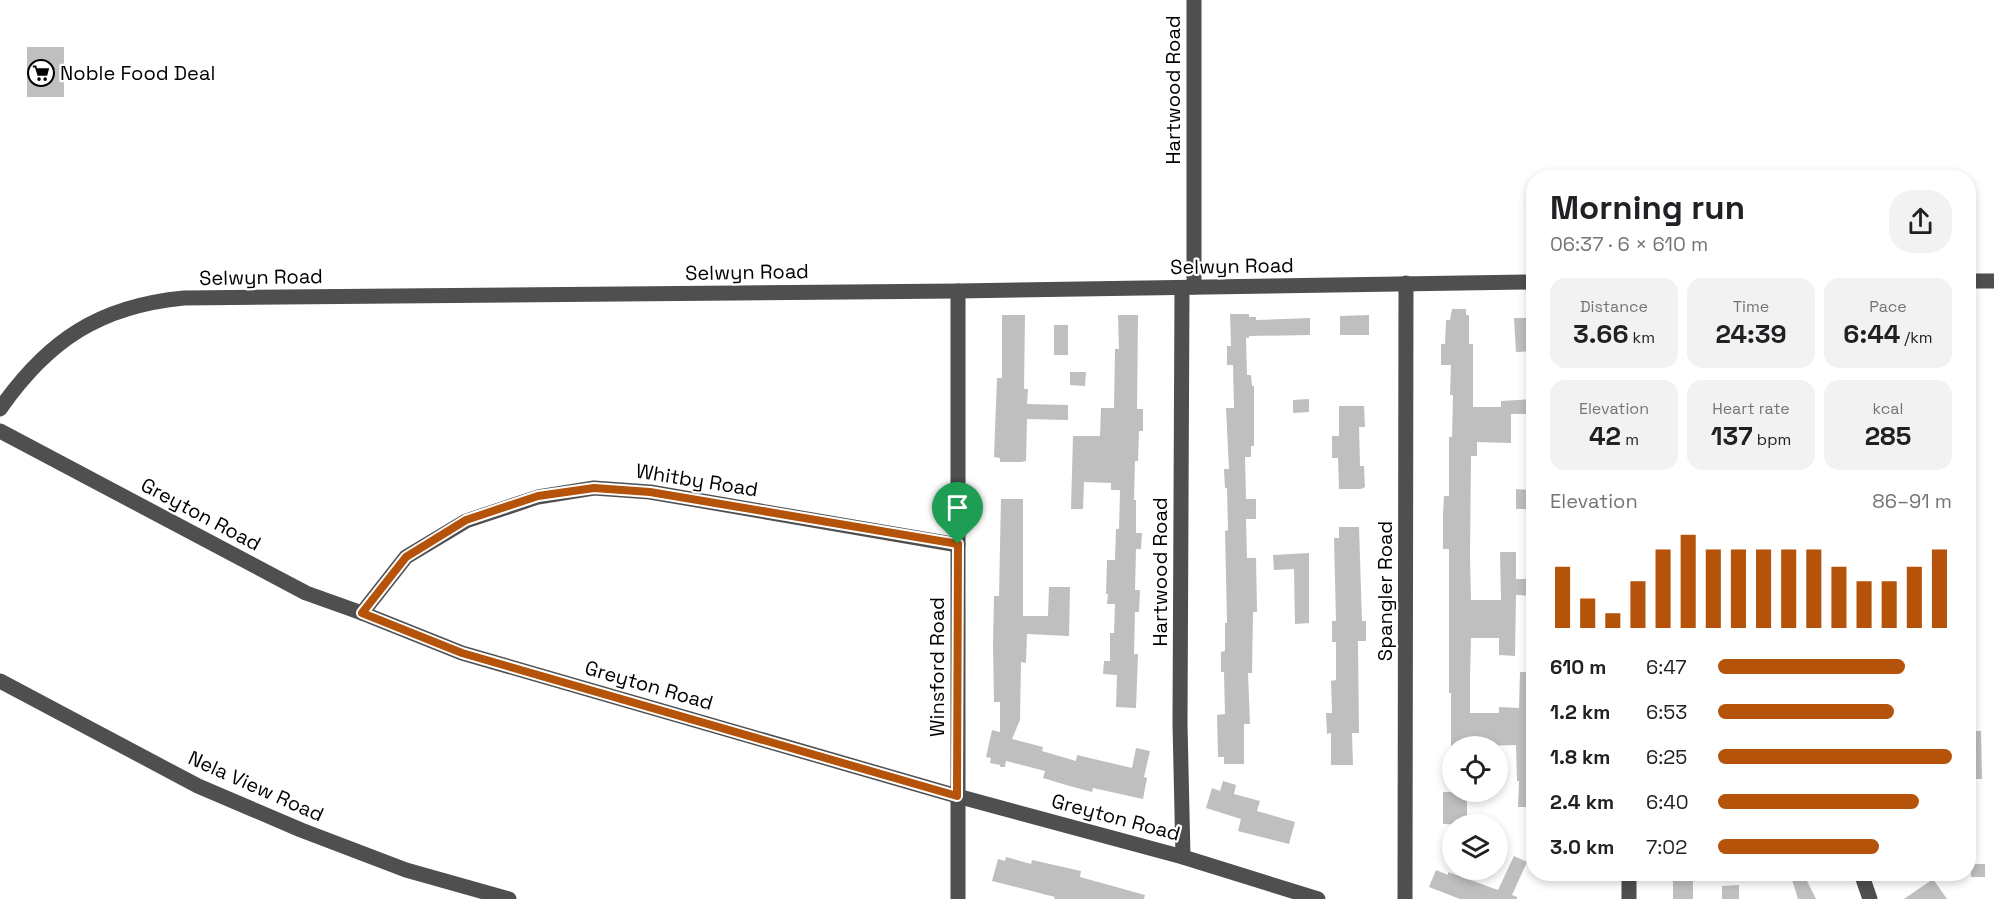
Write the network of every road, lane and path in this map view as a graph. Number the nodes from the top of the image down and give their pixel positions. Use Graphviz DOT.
graph roads {
  1 [pos="1194,0"];
  2 [pos="1976,281"];
  3 [pos="1994,281"];
  4 [pos="1526,282"];
  5 [pos="1406,283"];
  6 [pos="1188,287"];
  7 [pos="958,291"];
  8 [pos="0,409"];
  9 [pos="0,431"];
  10 [pos="958,544"];
  11 [pos="362,613"];
  12 [pos="0,681"];
  13 [pos="957,796"];
  14 [pos="1183,857"];
  15 [pos="1629,881"];
  16 [pos="1864,881"];
  17 [pos="509,899"];
  18 [pos="958,899"];
  19 [pos="1318,899"];
  20 [pos="1405,899"];
  21 [pos="1629,899"];
  22 [pos="1870,899"];
  1 -- 6 [label="street, Hartwood Road"];
  2 -- 3 [label="street"];
  4 -- 5 [label="street, Selwyn Road"];
  5 -- 6 [label="street, Selwyn Road"];
  5 -- 20 [label="street, Spangler Road"];
  6 -- 7 [label="street, Selwyn Road"];
  6 -- 14 [label="street, Hartwood Road"];
  7 -- 8 [label="street, Selwyn Road"];
  7 -- 10 [label="street, Winsford Road"];
  9 -- 11 [label="street, Greyton Road"];
  10 -- 11 [label="street, Whitby Road"];
  10 -- 13 [label="street, Winsford Road"];
  11 -- 13 [label="street, Greyton Road"];
  12 -- 17 [label="street, Nela View Road"];
  13 -- 14 [label="street, Greyton Road"];
  13 -- 18 [label="street, Winsford Road"];
  14 -- 19 [label="street, Greyton Road"];
  15 -- 21 [label="street"];
  16 -- 22 [label="street"];
}
